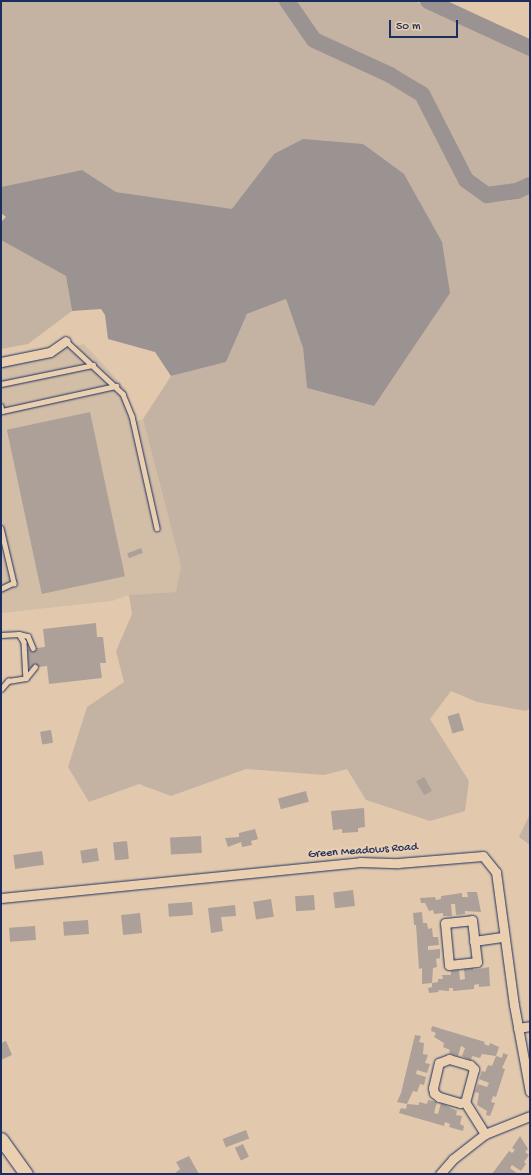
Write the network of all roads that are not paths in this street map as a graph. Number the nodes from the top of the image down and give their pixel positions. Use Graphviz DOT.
graph roads {
  1 [pos="66,340"];
  2 [pos="1,362"];
  3 [pos="93,365"];
  4 [pos="1,384"];
  5 [pos="116,386"];
  6 [pos="1,406"];
  7 [pos="1,528"];
  8 [pos="157,528"];
  9 [pos="1,589"];
  10 [pos="19,634"];
  11 [pos="2,635"];
  12 [pos="33,648"];
  13 [pos="35,667"];
  14 [pos="26,678"];
  15 [pos="1,689"];
  16 [pos="1,898"];
  17 [pos="504,937"];
  18 [pos="474,941"];
  19 [pos="530,1026"];
  20 [pos="518,1028"];
  21 [pos="530,1092"];
  22 [pos="465,1102"];
  23 [pos="530,1116"];
  24 [pos="485,1134"];
  25 [pos="1,1139"];
  26 [pos="26,1174"];
  27 [pos="440,1174"];
  1 -- 2 [label="street"];
  1 -- 3 [label="lane"];
  3 -- 4 [label="lane"];
  3 -- 5 [label="lane"];
  5 -- 6 [label="lane"];
  5 -- 8 [label="lane"];
  7 -- 9 [label="lane"];
  10 -- 11 [label="lane"];
  10 -- 12 [label="lane"];
  10 -- 14 [label="lane"];
  13 -- 14 [label="lane"];
  14 -- 15 [label="lane"];
  16 -- 17 [label="street, Green Meadows Road"];
  17 -- 18 [label="street"];
  17 -- 20 [label="street, Green Meadows Road"];
  18 -- 18 [label="street"];
  19 -- 20 [label="street"];
  20 -- 21 [label="street, Green Meadows Road"];
  22 -- 22 [label="street"];
  22 -- 24 [label="street"];
  23 -- 24 [label="street"];
  24 -- 27 [label="street"];
  25 -- 26 [label="main road"];
}
